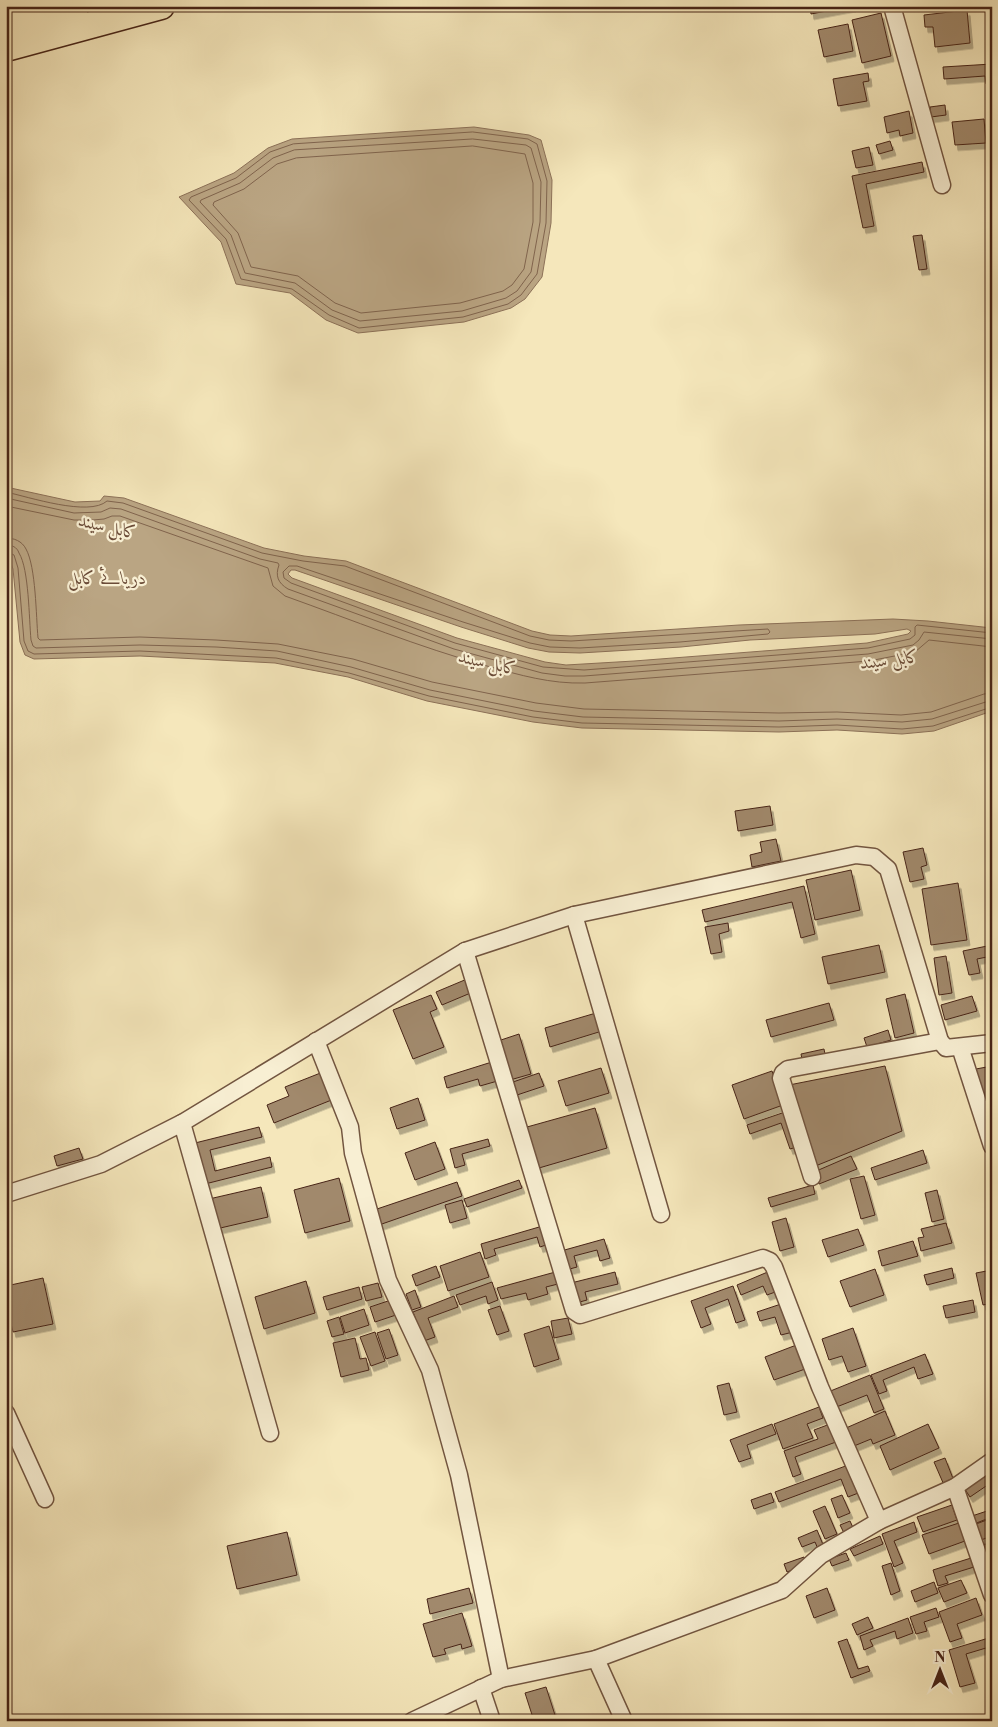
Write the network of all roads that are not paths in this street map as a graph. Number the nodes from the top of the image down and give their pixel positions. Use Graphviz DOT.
graph roads {
  1 [pos="76,6"];
  2 [pos="161,6"];
  3 [pos="892,6"];
  4 [pos="6,26"];
  5 [pos="6,48"];
  6 [pos="942,184"];
  7 [pos="574,914"];
  8 [pos="464,951"];
  9 [pos="316,1041"];
  10 [pos="940,1041"];
  11 [pos="992,1043"];
  12 [pos="960,1047"];
  13 [pos="182,1123"];
  14 [pos="992,1146"];
  15 [pos="812,1177"];
  16 [pos="6,1194"];
  17 [pos="661,1214"];
  18 [pos="6,1413"];
  19 [pos="270,1432"];
  20 [pos="992,1461"];
  21 [pos="955,1487"];
  22 [pos="45,1499"];
  23 [pos="879,1521"];
  24 [pos="992,1595"];
  25 [pos="596,1658"];
  26 [pos="501,1679"];
  27 [pos="481,1688"];
  28 [pos="412,1721"];
  29 [pos="492,1721"];
  30 [pos="624,1721"];
  1 -- 4 [label="highway"];
  2 -- 5 [label="highway"];
  3 -- 6 [label="street"];
  7 -- 8 [label="street"];
  7 -- 10 [label="street"];
  7 -- 17 [label="street"];
  8 -- 9 [label="street"];
  8 -- 23 [label="street"];
  9 -- 13 [label="street"];
  9 -- 26 [label="street"];
  10 -- 12 [label="street"];
  10 -- 15 [label="street"];
  11 -- 12 [label="street"];
  12 -- 14 [label="street"];
  13 -- 16 [label="street"];
  13 -- 19 [label="street"];
  18 -- 22 [label="street"];
  20 -- 21 [label="street"];
  21 -- 23 [label="street"];
  21 -- 24 [label="street"];
  23 -- 25 [label="street"];
  25 -- 26 [label="street"];
  25 -- 30 [label="street"];
  26 -- 27 [label="street"];
  27 -- 28 [label="street"];
  27 -- 29 [label="street"];
}
